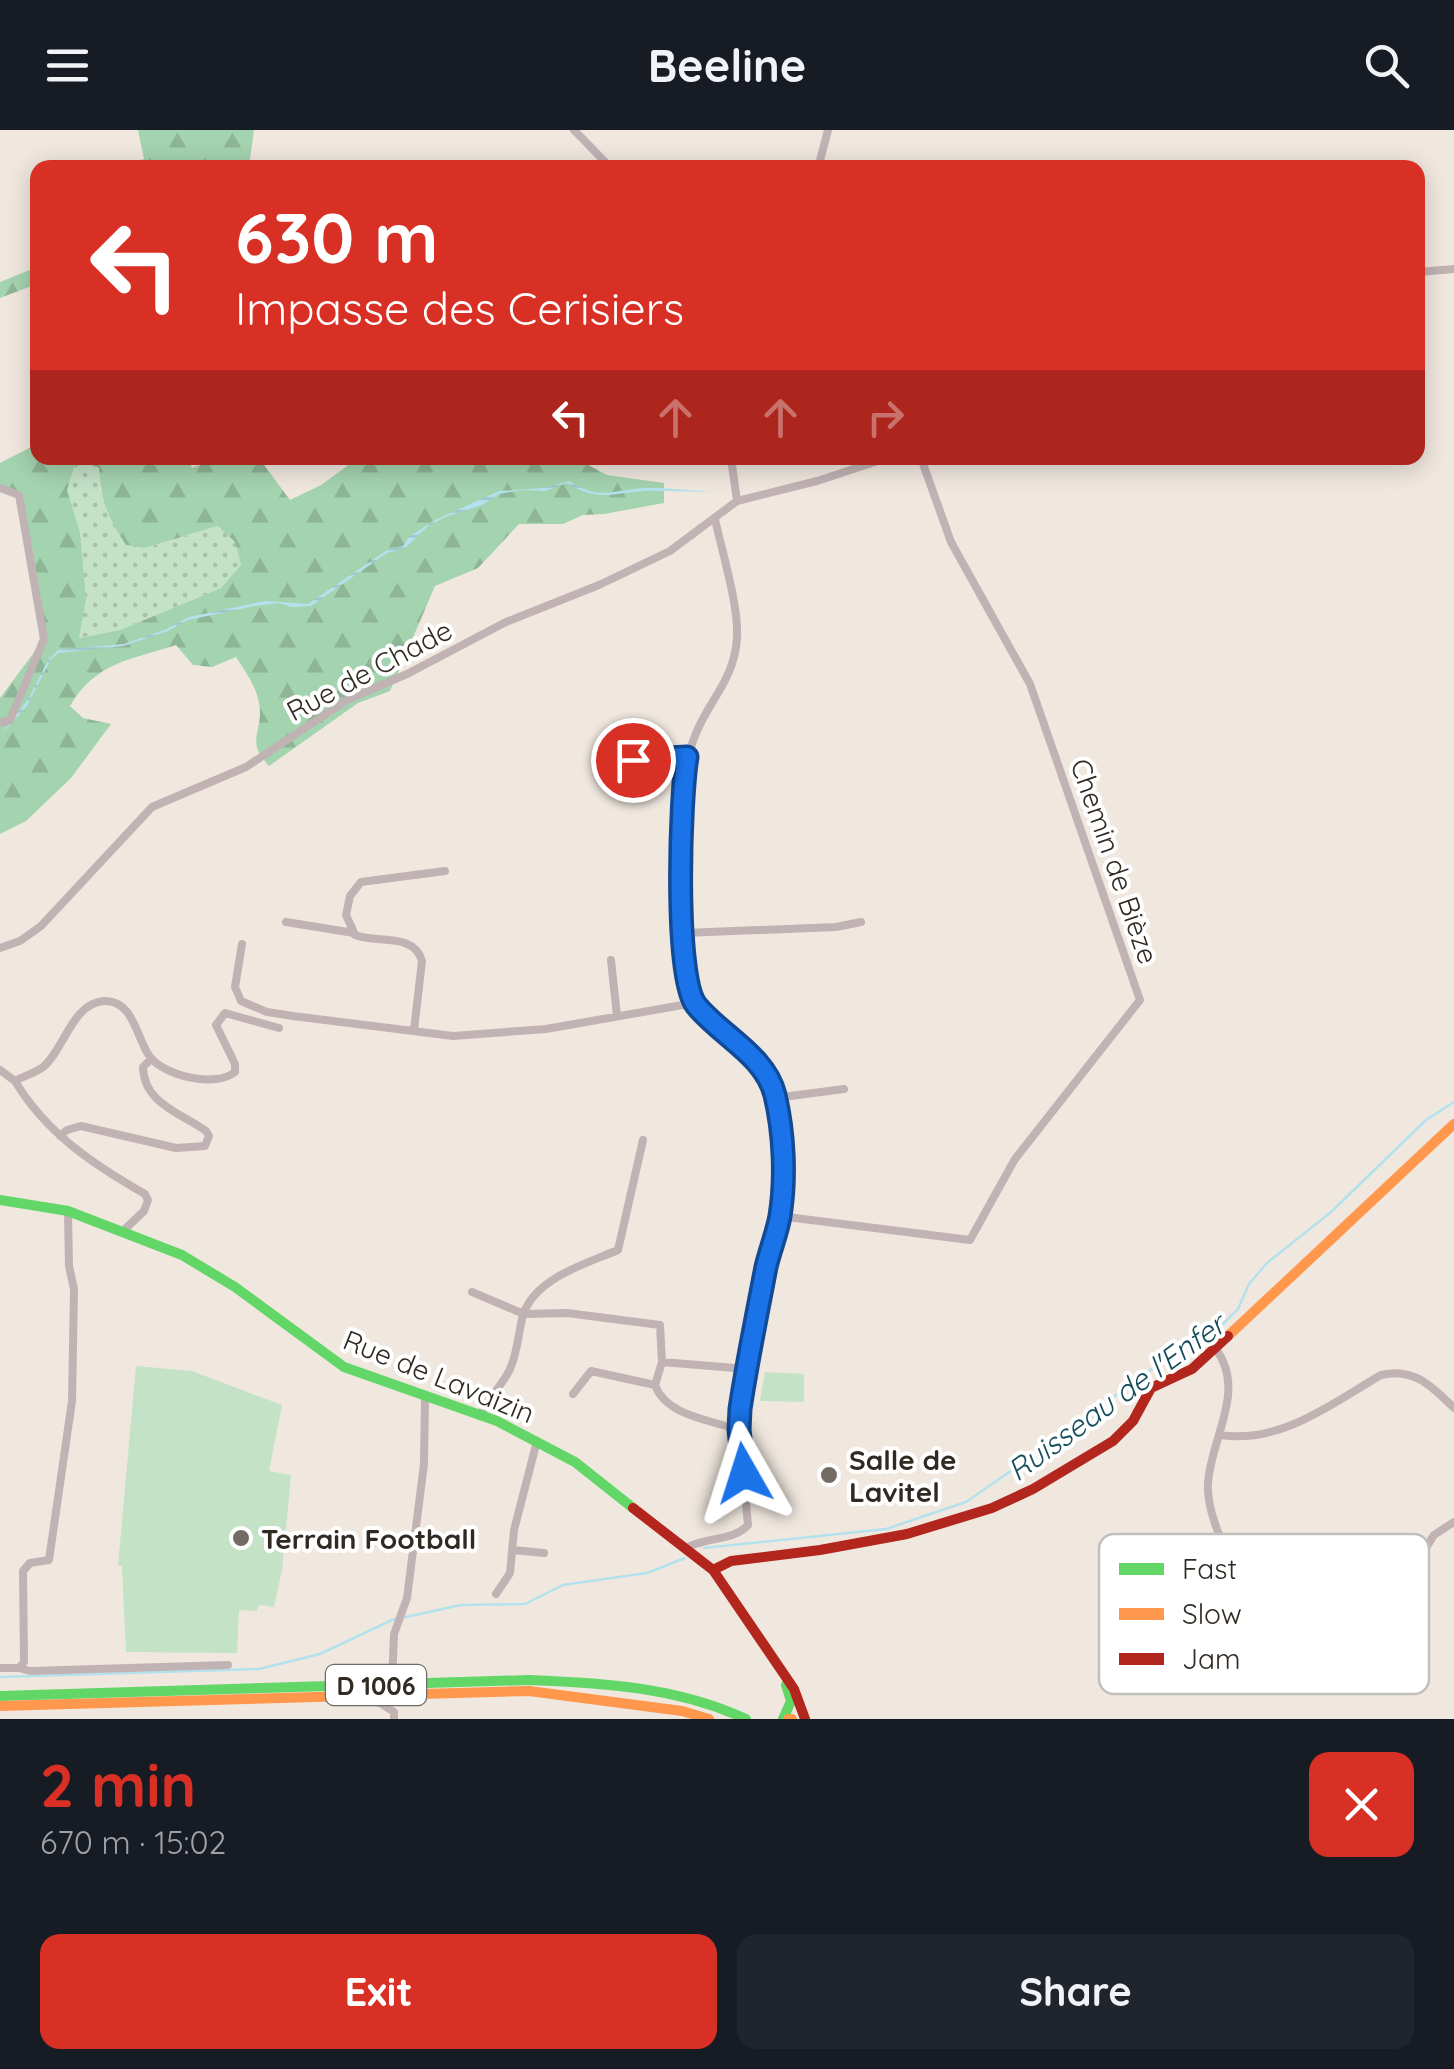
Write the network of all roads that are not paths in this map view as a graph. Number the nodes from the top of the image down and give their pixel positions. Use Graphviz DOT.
graph roads {
  1 [pos="574,130"];
  2 [pos="828,130"];
  3 [pos="603,160"];
  4 [pos="820,160"];
  5 [pos="1454,269"];
  6 [pos="1425,271"];
  7 [pos="731,465"];
  8 [pos="865,465"];
  9 [pos="924,465"];
  10 [pos="0,488"];
  11 [pos="736,500"];
  12 [pos="715,518"];
  13 [pos="0,723"];
  14 [pos="687,757"];
  15 [pos="606,762"];
  16 [pos="445,872"];
  17 [pos="286,922"];
  18 [pos="862,922"];
  19 [pos="354,933"];
  20 [pos="684,933"];
  21 [pos="242,944"];
  22 [pos="0,948"];
  23 [pos="612,960"];
  24 [pos="694,1002"];
  25 [pos="617,1016"];
  26 [pos="279,1028"];
  27 [pos="414,1030"];
  28 [pos="152,1059"];
  29 [pos="0,1070"];
  30 [pos="16,1081"];
  31 [pos="844,1089"];
  32 [pos="776,1098"];
  33 [pos="1454,1124"];
  34 [pos="60,1136"];
  35 [pos="643,1140"];
  36 [pos="0,1200"];
  37 [pos="68,1211"];
  38 [pos="780,1216"];
  39 [pos="123,1231"];
  40 [pos="472,1292"];
  41 [pos="524,1314"];
  42 [pos="1215,1348"];
  43 [pos="662,1362"];
  44 [pos="746,1369"];
  45 [pos="655,1385"];
  46 [pos="573,1394"];
  47 [pos="425,1396"];
  48 [pos="1454,1408"];
  49 [pos="480,1416"];
  50 [pos="739,1430"];
  51 [pos="1221,1435"];
  52 [pos="537,1441"];
  53 [pos="1454,1522"];
  54 [pos="1220,1534"];
  55 [pos="1429,1542"];
  56 [pos="686,1548"];
  57 [pos="513,1550"];
  58 [pos="544,1553"];
  59 [pos="714,1570"];
  60 [pos="496,1594"];
  61 [pos="756,1632"];
  62 [pos="228,1665"];
  63 [pos="0,1668"];
  64 [pos="19,1668"];
  65 [pos="392,1684"];
  66 [pos="329,1695"];
  67 [pos="0,1696"];
  68 [pos="0,1706"];
  69 [pos="394,1719"];
  70 [pos="709,1719"];
  71 [pos="746,1719"];
  72 [pos="788,1719"];
  73 [pos="805,1719"];
  1 -- 3 [label="street"];
  2 -- 4 [label="street"];
  5 -- 6 [label="street"];
  7 -- 11 [label="street"];
  8 -- 11 [label="street"];
  9 -- 38 [label="street, Chemin de Bièze"];
  10 -- 13 [label="street"];
  11 -- 12 [label="street, Rue de Chade"];
  12 -- 14 [label="street"];
  12 -- 22 [label="street, Rue de Chade"];
  14 -- 15 [label="street"];
  14 -- 20 [label="street"];
  16 -- 19 [label="street"];
  17 -- 19 [label="street"];
  18 -- 20 [label="street"];
  19 -- 27 [label="street"];
  20 -- 24 [label="street"];
  21 -- 27 [label="street"];
  23 -- 25 [label="street"];
  24 -- 25 [label="street"];
  24 -- 32 [label="street"];
  25 -- 27 [label="street"];
  26 -- 28 [label="street"];
  28 -- 30 [label="street"];
  28 -- 34 [label="street"];
  29 -- 30 [label="street"];
  30 -- 34 [label="street"];
  31 -- 32 [label="street"];
  32 -- 38 [label="street"];
  33 -- 42 [label="main road"];
  34 -- 39 [label="street"];
  35 -- 41 [label="street"];
  36 -- 37 [label="main road, Rue de Lavaizin"];
  37 -- 39 [label="main road, Rue de Lavaizin"];
  37 -- 64 [label="street"];
  38 -- 44 [label="street"];
  39 -- 47 [label="main road, Rue de Lavaizin"];
  40 -- 41 [label="street"];
  41 -- 43 [label="street"];
  41 -- 49 [label="street"];
  42 -- 51 [label="street"];
  42 -- 59 [label="main road"];
  43 -- 44 [label="street"];
  43 -- 45 [label="street"];
  44 -- 50 [label="street"];
  45 -- 46 [label="street"];
  45 -- 50 [label="street"];
  47 -- 49 [label="main road, Rue de Lavaizin"];
  47 -- 65 [label="street"];
  48 -- 51 [label="street"];
  49 -- 52 [label="main road, Rue de Lavaizin"];
  50 -- 56 [label="street"];
  51 -- 54 [label="street"];
  52 -- 56 [label="main road, Rue de Lavaizin"];
  52 -- 57 [label="street"];
  53 -- 55 [label="street"];
  56 -- 59 [label="main road, Rue de Lavaizin"];
  57 -- 58 [label="street"];
  57 -- 60 [label="street"];
  59 -- 61 [label="main road, Rue de Lavaizin"];
  61 -- 72 [label="main road, Rue de Lavaizin"];
  61 -- 73 [label="main road, Rue de Lavaizin"];
  62 -- 64 [label="street"];
  63 -- 64 [label="street"];
  65 -- 67 [label="main road, D 1006"];
  65 -- 71 [label="main road, D 1006"];
  66 -- 68 [label="main road, D 1006"];
  66 -- 69 [label="street"];
  66 -- 70 [label="main road, D 1006"];
}
